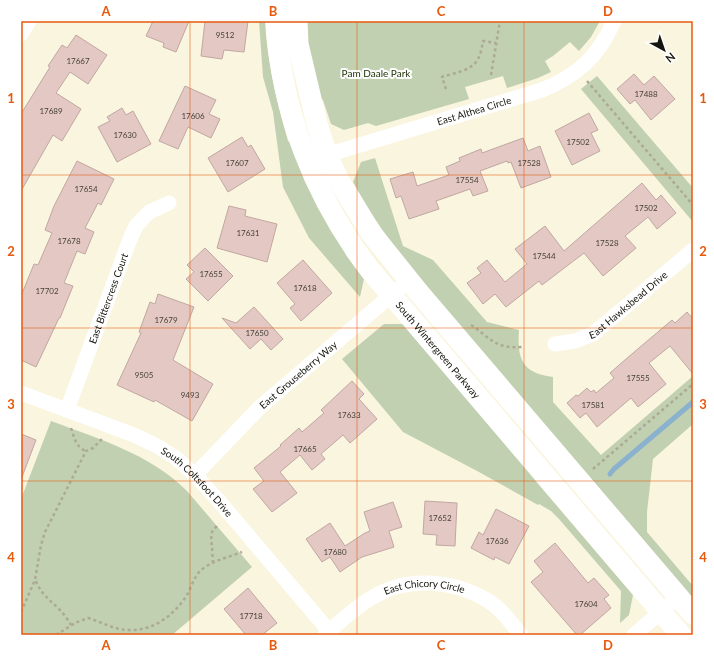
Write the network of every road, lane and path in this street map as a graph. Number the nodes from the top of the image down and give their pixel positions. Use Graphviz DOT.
graph roads {
  1 [pos="29,21"];
  2 [pos="276,21"];
  3 [pos="297,21"];
  4 [pos="500,21"];
  5 [pos="614,21"];
  6 [pos="21,34"];
  7 [pos="496,43"];
  8 [pos="491,75"];
  9 [pos="587,81"];
  10 [pos="446,88"];
  11 [pos="327,155"];
  12 [pos="308,162"];
  13 [pos="169,203"];
  14 [pos="693,205"];
  15 [pos="693,250"];
  16 [pos="408,281"];
  17 [pos="392,295"];
  18 [pos="464,324"];
  19 [pos="555,344"];
  20 [pos="522,347"];
  21 [pos="693,384"];
  22 [pos="21,393"];
  23 [pos="67,410"];
  24 [pos="71,426"];
  25 [pos="103,438"];
  26 [pos="86,452"];
  27 [pos="592,471"];
  28 [pos="195,475"];
  29 [pos="219,524"];
  30 [pos="243,552"];
  31 [pos="213,563"];
  32 [pos="35,580"];
  33 [pos="678,597"];
  34 [pos="21,612"];
  35 [pos="661,612"];
  36 [pos="693,614"];
  37 [pos="71,625"];
  38 [pos="327,633"];
  39 [pos="56,635"];
  40 [pos="521,635"];
  41 [pos="634,635"];
  42 [pos="681,635"];
  1 -- 6 [label="street"];
  2 -- 12 [label="street, South Wintergreen Parkway"];
  3 -- 11 [label="street"];
  4 -- 7 [label="path"];
  5 -- 11 [label="street, East Althea Circle"];
  7 -- 8 [label="path"];
  7 -- 10 [label="path"];
  9 -- 14 [label="path"];
  11 -- 12 [label="street, East Althea Circle"];
  11 -- 16 [label="street"];
  12 -- 17 [label="street, South Wintergreen Parkway"];
  13 -- 23 [label="street, East Bittercress Court"];
  15 -- 19 [label="street, East Hawksbead Drive"];
  16 -- 17 [label="street, East Grouseberry Way"];
  16 -- 33 [label="street"];
  17 -- 28 [label="street, East Grouseberry Way"];
  17 -- 35 [label="street, South Wintergreen Parkway"];
  18 -- 20 [label="path"];
  21 -- 27 [label="path"];
  22 -- 23 [label="street, South Coltsfoot Drive"];
  23 -- 28 [label="street, South Coltsfoot Drive"];
  24 -- 26 [label="path"];
  25 -- 26 [label="path"];
  26 -- 32 [label="path"];
  28 -- 38 [label="street, South Coltsfoot Drive"];
  29 -- 31 [label="path"];
  30 -- 31 [label="path"];
  31 -- 37 [label="path"];
  32 -- 34 [label="path"];
  32 -- 37 [label="path"];
  33 -- 35 [label="street"];
  33 -- 36 [label="street"];
  35 -- 41 [label="street"];
  35 -- 42 [label="street, South Wintergreen Parkway"];
  37 -- 39 [label="path"];
  38 -- 40 [label="street, East Chicory Circle"];
}
